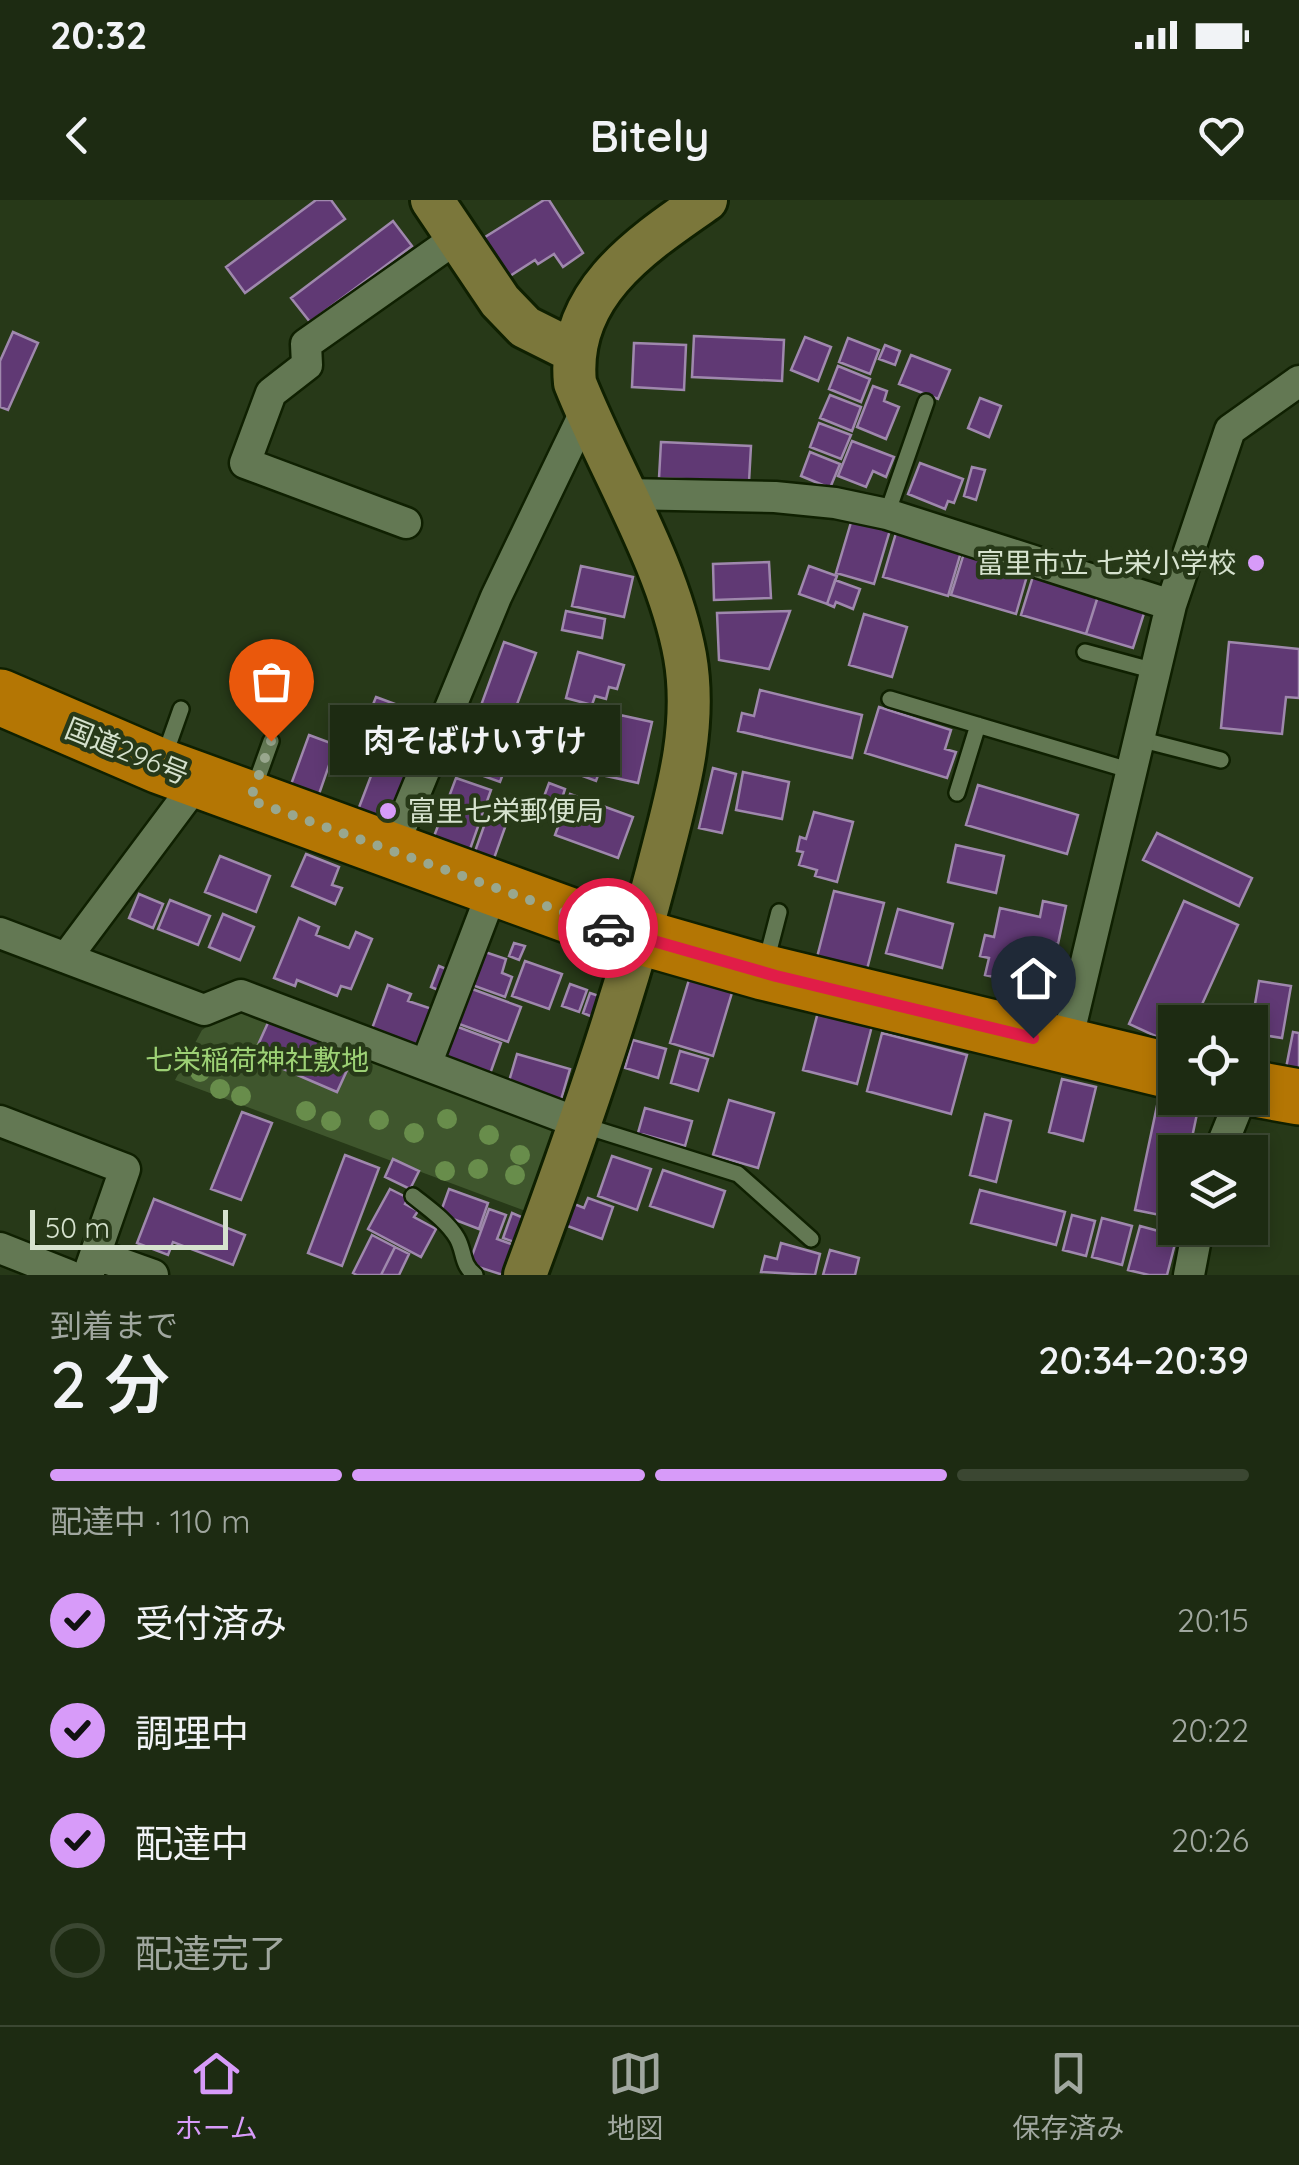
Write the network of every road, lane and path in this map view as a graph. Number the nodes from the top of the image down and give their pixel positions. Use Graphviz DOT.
graph roads {
  1 [pos="432,200"];
  2 [pos="706,200"];
  3 [pos="458,237"];
  4 [pos="575,352"];
  5 [pos="1299,382"];
  6 [pos="926,402"];
  7 [pos="586,410"];
  8 [pos="624,494"];
  9 [pos="886,514"];
  10 [pos="406,524"];
  11 [pos="1171,605"];
  12 [pos="1086,652"];
  13 [pos="1156,671"];
  14 [pos="0,697"];
  15 [pos="890,699"];
  16 [pos="181,709"];
  17 [pos="978,725"];
  18 [pos="1139,739"];
  19 [pos="271,741"];
  20 [pos="1221,760"];
  21 [pos="1132,771"];
  22 [pos="180,773"];
  23 [pos="958,793"];
  24 [pos="250,800"];
  25 [pos="392,850"];
  26 [pos="494,887"];
  27 [pos="780,912"];
  28 [pos="0,933"];
  29 [pos="640,937"];
  30 [pos="66,958"];
  31 [pos="764,972"];
  32 [pos="1066,1046"];
  33 [pos="426,1065"];
  34 [pos="1158,1068"];
  35 [pos="1268,1091"];
  36 [pos="1299,1097"];
  37 [pos="0,1120"];
  38 [pos="579,1124"];
  39 [pos="413,1196"];
  40 [pos="811,1239"];
  41 [pos="1195,1245"];
  42 [pos="0,1248"];
  43 [pos="92,1265"];
  44 [pos="68,1275"];
  45 [pos="153,1275"];
  46 [pos="474,1275"];
  47 [pos="526,1275"];
  48 [pos="1189,1275"];
  1 -- 3 [label="street"];
  2 -- 4 [label="street"];
  3 -- 4 [label="street"];
  3 -- 10 [label="street"];
  4 -- 7 [label="street"];
  5 -- 11 [label="street"];
  6 -- 9 [label="lane"];
  7 -- 8 [label="street"];
  7 -- 25 [label="street"];
  8 -- 9 [label="street"];
  8 -- 29 [label="street"];
  9 -- 11 [label="street"];
  11 -- 13 [label="street"];
  12 -- 13 [label="lane"];
  13 -- 18 [label="street"];
  14 -- 22 [label="highway, 国道296号"];
  15 -- 17 [label="lane"];
  16 -- 22 [label="lane"];
  17 -- 21 [label="lane"];
  17 -- 23 [label="lane"];
  18 -- 20 [label="lane"];
  18 -- 21 [label="street"];
  19 -- 24 [label="lane"];
  21 -- 32 [label="street"];
  22 -- 24 [label="highway, 国道296号"];
  22 -- 30 [label="street"];
  24 -- 25 [label="highway, 国道296号"];
  25 -- 26 [label="highway, 国道296号"];
  26 -- 29 [label="highway, 国道296号"];
  26 -- 33 [label="street"];
  27 -- 31 [label="lane"];
  28 -- 30 [label="street"];
  29 -- 31 [label="highway, 国道296号"];
  29 -- 38 [label="street"];
  30 -- 33 [label="street"];
  31 -- 32 [label="highway, 国道296号"];
  32 -- 34 [label="highway, 国道296号"];
  33 -- 38 [label="street"];
  35 -- 36 [label="highway"];
  37 -- 43 [label="street"];
  38 -- 40 [label="lane"];
  38 -- 47 [label="street"];
  39 -- 46 [label="lane"];
  41 -- 48 [label="street"];
  42 -- 44 [label="street"];
  43 -- 45 [label="street"];
}
